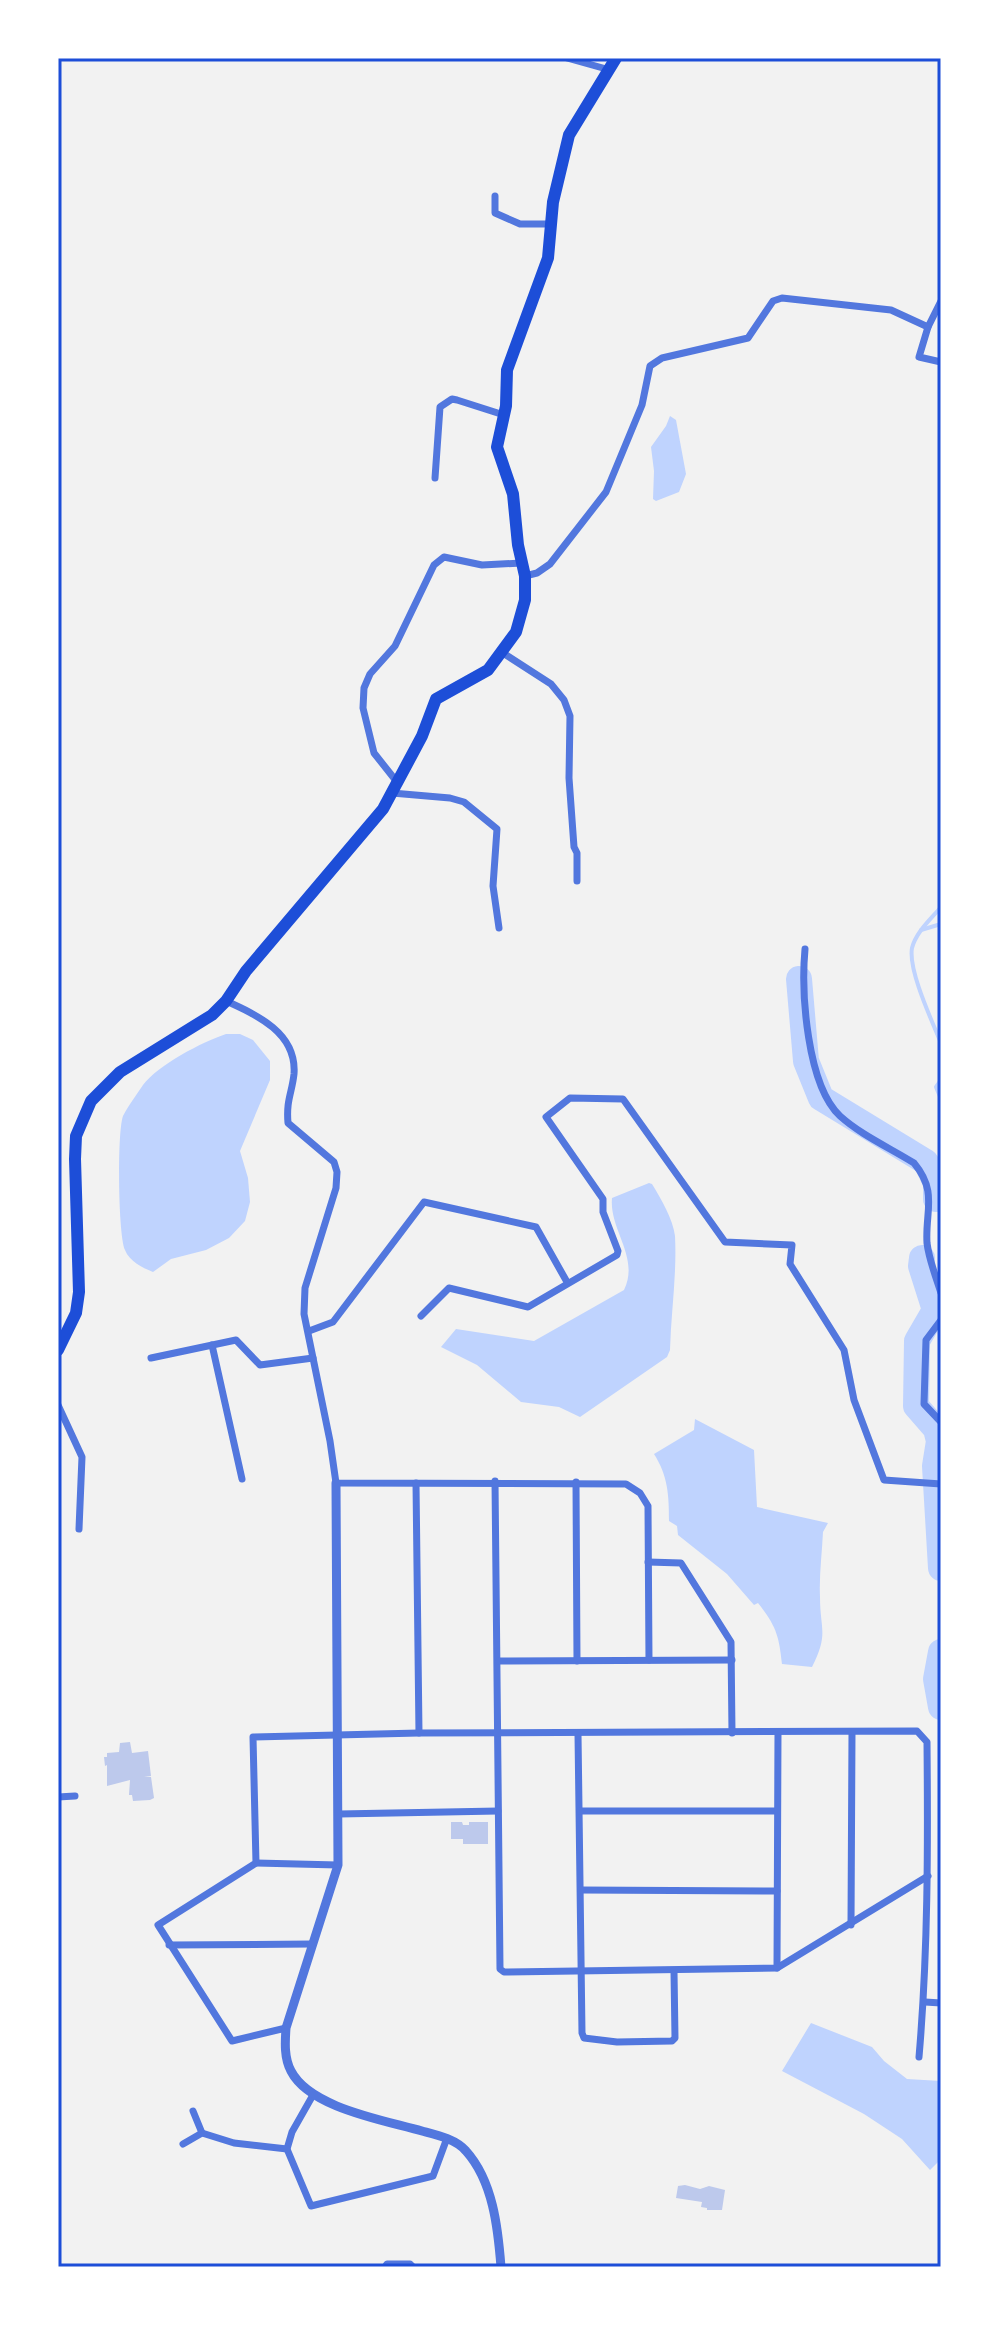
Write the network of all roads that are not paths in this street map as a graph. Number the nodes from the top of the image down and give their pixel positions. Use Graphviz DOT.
graph roads {
  1 [pos="567,58"];
  2 [pos="613,64"];
  3 [pos="495,196"];
  4 [pos="550,224"];
  5 [pos="941,301"];
  6 [pos="928,327"];
  7 [pos="941,362"];
  8 [pos="504,415"];
  9 [pos="435,478"];
  10 [pos="524,569"];
  11 [pos="503,653"];
  12 [pos="394,788"];
  13 [pos="577,881"];
  14 [pos="499,928"];
  15 [pos="805,949"];
  16 [pos="226,1001"];
  17 [pos="567,1282"];
  18 [pos="941,1293"];
  19 [pos="421,1316"];
  20 [pos="941,1320"];
  21 [pos="309,1331"];
  22 [pos="212,1345"];
  23 [pos="58,1350"];
  24 [pos="151,1358"];
  25 [pos="313,1358"];
  26 [pos="58,1405"];
  27 [pos="941,1422"];
  28 [pos="242,1479"];
  29 [pos="495,1481"];
  30 [pos="576,1482"];
  31 [pos="336,1483"];
  32 [pos="416,1483"];
  33 [pos="941,1484"];
  34 [pos="79,1529"];
  35 [pos="648,1562"];
  36 [pos="649,1660"];
  37 [pos="732,1660"];
  38 [pos="499,1661"];
  39 [pos="577,1661"];
  40 [pos="778,1732"];
  41 [pos="852,1732"];
  42 [pos="419,1733"];
  43 [pos="732,1733"];
  44 [pos="498,1734"];
  45 [pos="578,1734"];
  46 [pos="338,1737"];
  47 [pos="75,1796"];
  48 [pos="58,1797"];
  49 [pos="498,1811"];
  50 [pos="580,1811"];
  51 [pos="776,1811"];
  52 [pos="339,1814"];
  53 [pos="256,1863"];
  54 [pos="338,1865"];
  55 [pos="928,1876"];
  56 [pos="581,1890"];
  57 [pos="777,1891"];
  58 [pos="851,1925"];
  59 [pos="312,1944"];
  60 [pos="169,1945"];
  61 [pos="777,1968"];
  62 [pos="582,1971"];
  63 [pos="674,1971"];
  64 [pos="925,2002"];
  65 [pos="941,2003"];
  66 [pos="286,2028"];
  67 [pos="919,2057"];
  68 [pos="313,2095"];
  69 [pos="193,2111"];
  70 [pos="202,2133"];
  71 [pos="447,2138"];
  72 [pos="183,2144"];
  73 [pos="287,2149"];
  74 [pos="385,2267"];
  75 [pos="413,2267"];
  76 [pos="501,2267"];
  1 -- 2 [label="street"];
  2 -- 4 [label="highway"];
  3 -- 4 [label="street"];
  4 -- 8 [label="highway"];
  5 -- 6 [label="street"];
  6 -- 7 [label="street"];
  6 -- 10 [label="street"];
  8 -- 9 [label="street"];
  8 -- 10 [label="highway"];
  10 -- 11 [label="highway"];
  10 -- 12 [label="street"];
  11 -- 12 [label="highway"];
  11 -- 13 [label="street"];
  12 -- 14 [label="street"];
  12 -- 16 [label="highway"];
  15 -- 18 [label="street"];
  16 -- 21 [label="street"];
  16 -- 23 [label="highway"];
  17 -- 19 [label="street"];
  17 -- 21 [label="street"];
  17 -- 33 [label="street"];
  20 -- 27 [label="street"];
  21 -- 25 [label="street"];
  22 -- 24 [label="street"];
  22 -- 25 [label="street"];
  22 -- 28 [label="street"];
  25 -- 31 [label="street"];
  26 -- 34 [label="street"];
  29 -- 30 [label="street"];
  29 -- 32 [label="street"];
  29 -- 38 [label="street"];
  30 -- 35 [label="street"];
  30 -- 39 [label="street"];
  31 -- 32 [label="street"];
  31 -- 46 [label="street"];
  32 -- 42 [label="street"];
  35 -- 36 [label="street"];
  35 -- 37 [label="street"];
  36 -- 37 [label="street"];
  36 -- 39 [label="street"];
  37 -- 43 [label="street"];
  38 -- 39 [label="street"];
  38 -- 44 [label="street"];
  40 -- 41 [label="street"];
  40 -- 43 [label="street"];
  40 -- 51 [label="street"];
  41 -- 55 [label="street"];
  41 -- 58 [label="street"];
  42 -- 44 [label="street"];
  42 -- 46 [label="street"];
  43 -- 45 [label="street"];
  44 -- 45 [label="street"];
  44 -- 49 [label="street"];
  45 -- 50 [label="street"];
  46 -- 52 [label="street"];
  46 -- 53 [label="street"];
  47 -- 48 [label="street"];
  49 -- 52 [label="street"];
  49 -- 62 [label="street"];
  50 -- 51 [label="street"];
  50 -- 56 [label="street"];
  51 -- 57 [label="street"];
  52 -- 54 [label="street"];
  53 -- 54 [label="street"];
  53 -- 60 [label="street"];
  54 -- 59 [label="street"];
  55 -- 58 [label="street"];
  55 -- 64 [label="street"];
  56 -- 57 [label="street"];
  56 -- 62 [label="street"];
  57 -- 61 [label="street"];
  58 -- 61 [label="street"];
  59 -- 60 [label="street"];
  59 -- 66 [label="street"];
  60 -- 66 [label="street"];
  61 -- 63 [label="street"];
  62 -- 63 [label="street"];
  62 -- 63 [label="street"];
  64 -- 65 [label="street"];
  64 -- 67 [label="street"];
  66 -- 68 [label="street"];
  68 -- 71 [label="street"];
  68 -- 73 [label="street"];
  69 -- 70 [label="street"];
  70 -- 72 [label="street"];
  70 -- 73 [label="street"];
  71 -- 73 [label="street"];
  71 -- 76 [label="street"];
  74 -- 75 [label="street"];
}
